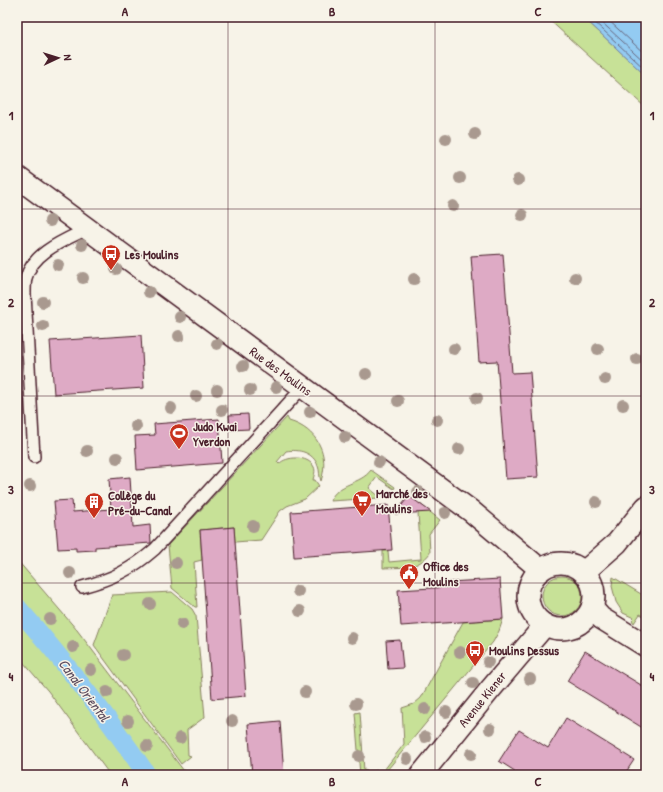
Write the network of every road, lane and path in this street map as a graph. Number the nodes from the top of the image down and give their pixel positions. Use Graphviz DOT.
graph roads {
  1 [pos="17,177"];
  2 [pos="87,229"];
  3 [pos="303,387"];
  4 [pos="34,457"];
  5 [pos="646,507"];
  6 [pos="541,570"];
  7 [pos="584,572"];
  8 [pos="82,587"];
  9 [pos="592,608"];
  10 [pos="545,625"];
  11 [pos="646,646"];
  12 [pos="421,775"];
  1 -- 2 [label="street, Rue des Moulins"];
  2 -- 3 [label="street, Rue des Moulins"];
  2 -- 4 [label="lane"];
  3 -- 6 [label="street, Rue des Moulins"];
  3 -- 8 [label="lane"];
  5 -- 7 [label="street"];
  6 -- 7 [label="street"];
  6 -- 10 [label="street"];
  7 -- 9 [label="street"];
  9 -- 10 [label="street"];
  9 -- 11 [label="street"];
  10 -- 12 [label="street, Avenue Kiener"];
}
